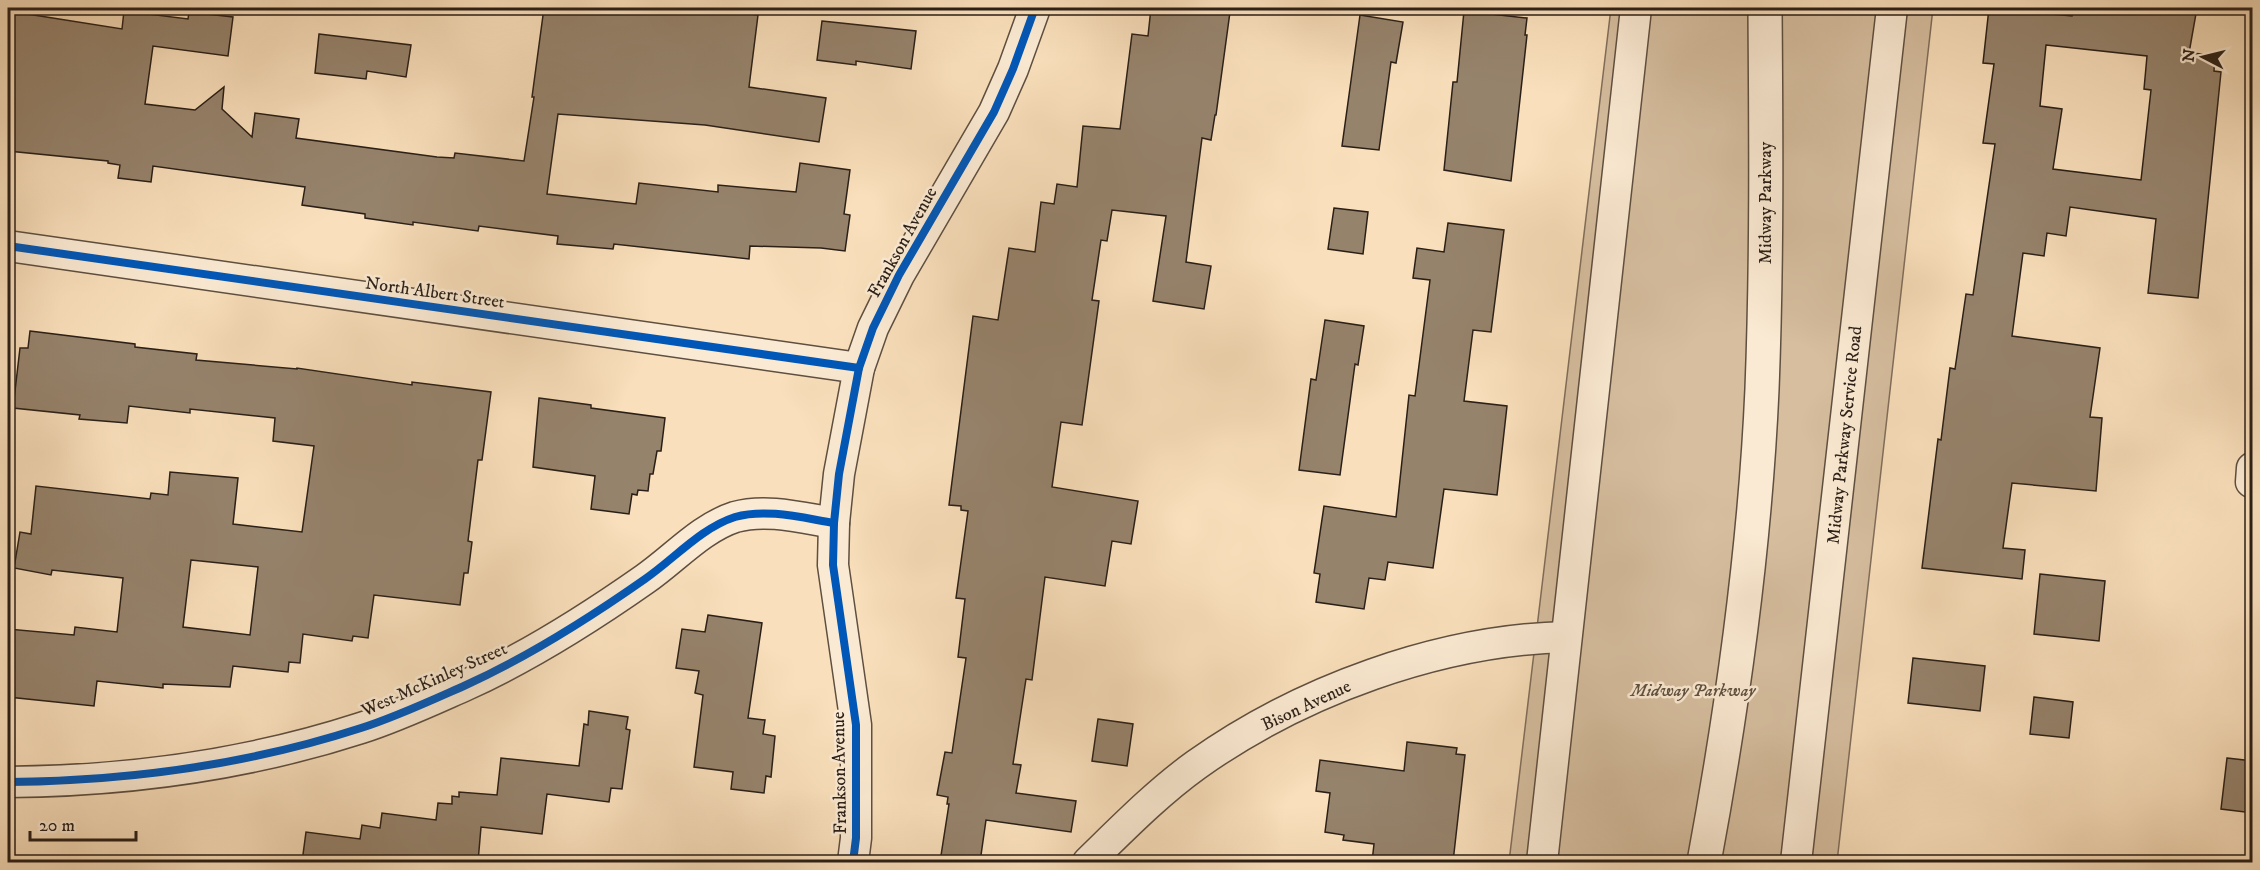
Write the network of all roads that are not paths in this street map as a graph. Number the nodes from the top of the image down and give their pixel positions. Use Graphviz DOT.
graph roads {
  1 [pos="1035,8"];
  2 [pos="1636,8"];
  3 [pos="1765,8"];
  4 [pos="1892,8"];
  5 [pos="8,246"];
  6 [pos="859,368"];
  7 [pos="834,523"];
  8 [pos="1566,637"];
  9 [pos="8,782"];
  10 [pos="853,862"];
  11 [pos="1088,862"];
  12 [pos="1542,862"];
  13 [pos="1704,862"];
  14 [pos="1796,862"];
  1 -- 6 [label="street, Frankson Avenue"];
  2 -- 8 [label="street"];
  3 -- 13 [label="street, Midway Parkway"];
  4 -- 14 [label="street, Midway Parkway Service Road"];
  5 -- 6 [label="street, North Albert Street"];
  6 -- 7 [label="street, Frankson Avenue"];
  7 -- 9 [label="street, West McKinley Street"];
  7 -- 10 [label="street, Frankson Avenue"];
  8 -- 11 [label="street, Bison Avenue"];
  8 -- 12 [label="street"];
}
